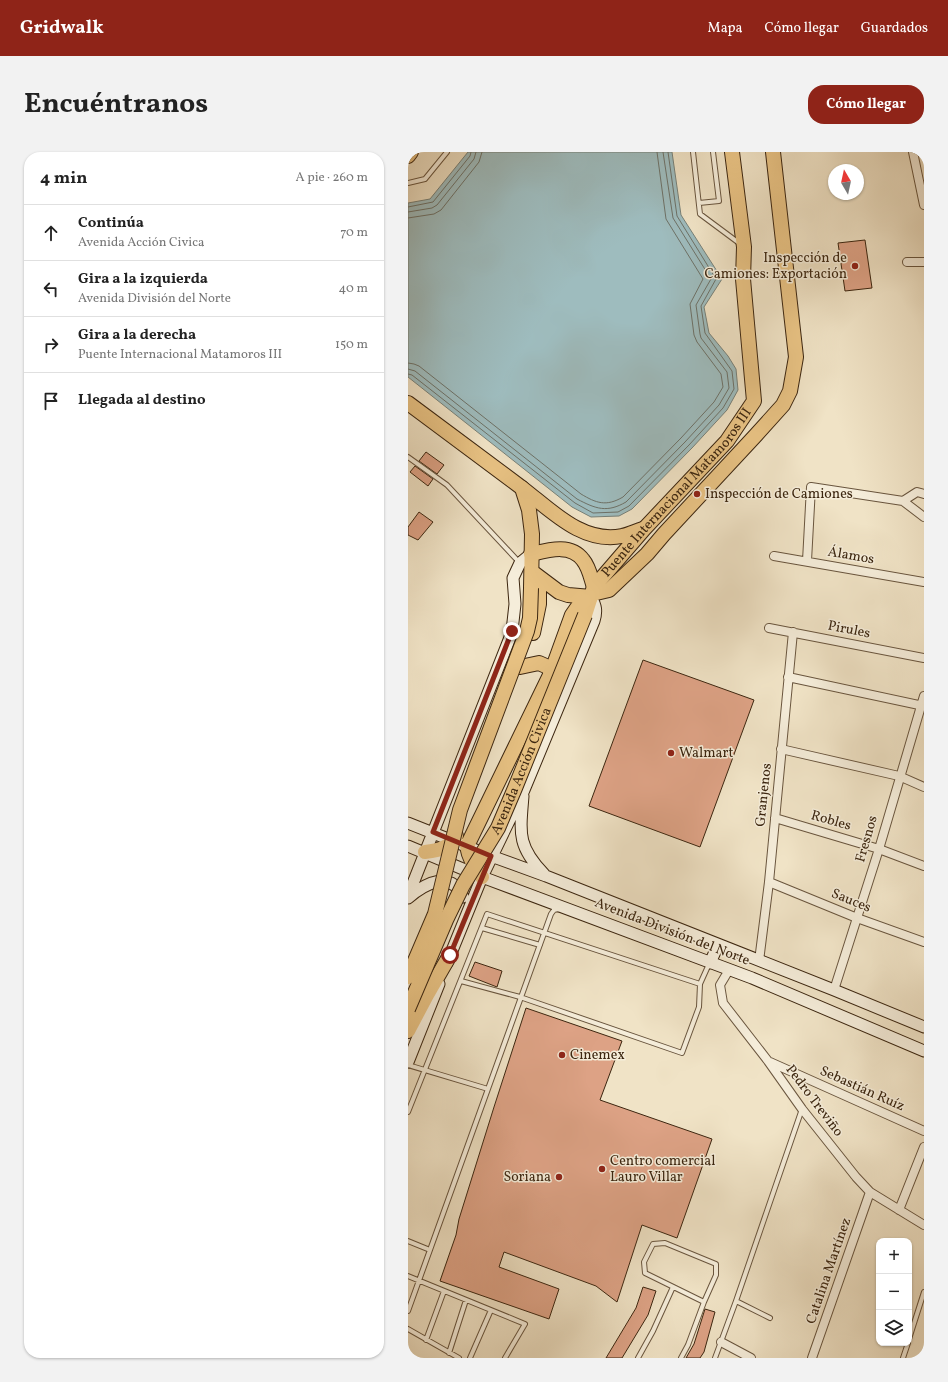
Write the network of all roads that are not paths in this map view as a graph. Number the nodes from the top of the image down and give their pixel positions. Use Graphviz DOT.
graph roads {
  1 [pos="411,152"];
  2 [pos="447,152"];
  3 [pos="693,152"];
  4 [pos="713,152"];
  5 [pos="732,152"];
  6 [pos="773,152"];
  7 [pos="913,152"];
  8 [pos="408,156"];
  9 [pos="921,175"];
  10 [pos="408,183"];
  11 [pos="699,203"];
  12 [pos="924,205"];
  13 [pos="744,247"];
  14 [pos="907,262"];
  15 [pos="924,262"];
  16 [pos="754,402"];
  17 [pos="408,403"];
  18 [pos="756,435"];
  19 [pos="408,457"];
  20 [pos="522,488"];
  21 [pos="924,494"];
  22 [pos="903,501"];
  23 [pos="924,517"];
  24 [pos="644,529"];
  25 [pos="531,554"];
  26 [pos="774,556"];
  27 [pos="807,561"];
  28 [pos="531,575"];
  29 [pos="924,582"];
  30 [pos="592,593"];
  31 [pos="585,615"];
  32 [pos="769,628"];
  33 [pos="793,632"];
  34 [pos="924,658"];
  35 [pos="520,667"];
  36 [pos="551,673"];
  37 [pos="788,677"];
  38 [pos="924,696"];
  39 [pos="923,705"];
  40 [pos="781,749"];
  41 [pos="899,776"];
  42 [pos="924,786"];
  43 [pos="524,790"];
  44 [pos="775,818"];
  45 [pos="408,823"];
  46 [pos="433,832"];
  47 [pos="460,844"];
  48 [pos="408,846"];
  49 [pos="878,849"];
  50 [pos="425,852"];
  51 [pos="491,856"];
  52 [pos="924,866"];
  53 [pos="482,876"];
  54 [pos="546,876"];
  55 [pos="768,882"];
  56 [pos="408,897"];
  57 [pos="544,900"];
  58 [pos="568,909"];
  59 [pos="551,914"];
  60 [pos="466,917"];
  61 [pos="857,918"];
  62 [pos="482,929"];
  63 [pos="544,933"];
  64 [pos="924,942"];
  65 [pos="718,945"];
  66 [pos="539,946"];
  67 [pos="450,955"];
  68 [pos="759,961"];
  69 [pos="710,963"];
  70 [pos="729,970"];
  71 [pos="408,977"];
  72 [pos="460,981"];
  73 [pos="700,984"];
  74 [pos="834,990"];
  75 [pos="520,997"];
  76 [pos="408,1009"];
  77 [pos="924,1027"];
  78 [pos="408,1031"];
  79 [pos="924,1051"];
  80 [pos="768,1061"];
  81 [pos="408,1062"];
  82 [pos="408,1065"];
  83 [pos="425,1071"];
  84 [pos="488,1089"];
  85 [pos="802,1109"];
  86 [pos="408,1112"];
  87 [pos="924,1131"];
  88 [pos="924,1147"];
  89 [pos="870,1192"];
  90 [pos="899,1210"];
  91 [pos="924,1225"];
  92 [pos="408,1241"];
  93 [pos="430,1250"];
  94 [pos="408,1276"];
  95 [pos="419,1281"];
  96 [pos="673,1288"];
  97 [pos="444,1291"];
  98 [pos="924,1292"];
  99 [pos="410,1298"];
  100 [pos="466,1300"];
  101 [pos="736,1301"];
  102 [pos="704,1302"];
  103 [pos="491,1310"];
  104 [pos="408,1311"];
  105 [pos="770,1318"];
  106 [pos="408,1330"];
  107 [pos="912,1330"];
  108 [pos="426,1340"];
  109 [pos="721,1342"];
  110 [pos="907,1346"];
  111 [pos="449,1352"];
  112 [pos="459,1358"];
  113 [pos="470,1358"];
  114 [pos="505,1358"];
  115 [pos="638,1358"];
  116 [pos="681,1358"];
  117 [pos="715,1358"];
  118 [pos="751,1358"];
  119 [pos="812,1358"];
  120 [pos="903,1358"];
  1 -- 8 [label="highway"];
  2 -- 10 [label="lane"];
  3 -- 11 [label="lane"];
  4 -- 11 [label="lane"];
  5 -- 13 [label="highway, Puente Internacional Matamoros III"];
  6 -- 18 [label="highway"];
  7 -- 9 [label="street"];
  9 -- 12 [label="street"];
  11 -- 13 [label="lane"];
  13 -- 16 [label="highway, Puente Internacional Matamoros III"];
  14 -- 15 [label="street"];
  16 -- 18 [label="highway"];
  16 -- 24 [label="highway, Puente Internacional Matamoros III"];
  17 -- 20 [label="highway"];
  18 -- 30 [label="highway"];
  19 -- 28 [label="lane"];
  20 -- 24 [label="highway"];
  20 -- 25 [label="highway"];
  21 -- 22 [label="street"];
  22 -- 23 [label="street"];
  22 -- 27 [label="street"];
  24 -- 30 [label="highway, Puente Internacional Matamoros III"];
  25 -- 28 [label="highway"];
  25 -- 30 [label="highway"];
  26 -- 27 [label="street, Álamos"];
  27 -- 29 [label="street, Álamos"];
  28 -- 30 [label="highway"];
  28 -- 35 [label="highway"];
  28 -- 46 [label="main road"];
  28 -- 71 [label="highway, bridge"];
  30 -- 31 [label="highway, Puente Internacional Matamoros III"];
  30 -- 36 [label="highway"];
  30 -- 43 [label="main road"];
  31 -- 76 [label="highway, Avenida Acción Civica, bridge"];
  32 -- 33 [label="street, Pirules"];
  33 -- 34 [label="street, Pirules"];
  33 -- 37 [label="street, Granjenos"];
  35 -- 36 [label="highway"];
  35 -- 47 [label="highway"];
  36 -- 47 [label="highway"];
  37 -- 39 [label="street"];
  37 -- 40 [label="street, Granjenos"];
  38 -- 39 [label="street, Fresnos"];
  39 -- 41 [label="street, Fresnos"];
  40 -- 41 [label="street"];
  40 -- 44 [label="street, Granjenos"];
  41 -- 42 [label="street"];
  41 -- 49 [label="street, Fresnos"];
  43 -- 51 [label="main road"];
  43 -- 54 [label="main road"];
  44 -- 49 [label="street, Robles"];
  44 -- 55 [label="street, Granjenos"];
  45 -- 46 [label="main road, Avenida División del Norte"];
  46 -- 47 [label="main road, Avenida División del Norte"];
  46 -- 50 [label="main road"];
  47 -- 50 [label="highway"];
  47 -- 51 [label="main road, Avenida División del Norte"];
  47 -- 53 [label="highway"];
  48 -- 50 [label="main road, Avenida División del Norte"];
  49 -- 52 [label="street, Robles"];
  49 -- 61 [label="street, Fresnos"];
  50 -- 53 [label="main road, Avenida División del Norte"];
  50 -- 56 [label="main road"];
  51 -- 53 [label="main road"];
  51 -- 54 [label="main road, Avenida División del Norte"];
  53 -- 57 [label="main road, Avenida División del Norte"];
  53 -- 60 [label="main road"];
  54 -- 65 [label="main road, Avenida División del Norte"];
  55 -- 61 [label="street, Sauces"];
  55 -- 68 [label="street, Granjenos"];
  56 -- 60 [label="main road"];
  57 -- 58 [label="main road, Avenida División del Norte"];
  57 -- 59 [label="lane"];
  58 -- 59 [label="lane"];
  58 -- 69 [label="main road, Avenida División del Norte"];
  59 -- 63 [label="lane"];
  60 -- 67 [label="main road"];
  61 -- 64 [label="street, Sauces"];
  61 -- 74 [label="street, Fresnos"];
  62 -- 63 [label="lane"];
  62 -- 66 [label="lane"];
  62 -- 72 [label="lane"];
  63 -- 66 [label="lane"];
  63 -- 73 [label="lane"];
  65 -- 68 [label="main road, Avenida División del Norte"];
  65 -- 69 [label="main road"];
  66 -- 75 [label="lane"];
  67 -- 78 [label="highway"];
  67 -- 81 [label="main road"];
  68 -- 74 [label="main road, Avenida División del Norte"];
  69 -- 70 [label="main road, Avenida División del Norte"];
  69 -- 73 [label="lane"];
  70 -- 79 [label="main road, Avenida División del Norte"];
  70 -- 80 [label="street, Pedro Treviño"];
  72 -- 75 [label="lane"];
  72 -- 83 [label="lane"];
  73 -- 75 [label="lane"];
  74 -- 77 [label="main road, Avenida División del Norte"];
  75 -- 84 [label="lane"];
  80 -- 85 [label="street, Pedro Treviño"];
  80 -- 87 [label="street, Sebastián Ruíz"];
  82 -- 83 [label="lane"];
  83 -- 84 [label="lane"];
  83 -- 86 [label="lane"];
  84 -- 93 [label="lane"];
  85 -- 89 [label="street, Pedro Treviño"];
  85 -- 101 [label="lane"];
  88 -- 90 [label="street"];
  89 -- 90 [label="street, Pedro Treviño"];
  89 -- 119 [label="street, Catalina Martínez"];
  90 -- 91 [label="street, Pedro Treviño"];
  92 -- 93 [label="lane"];
  93 -- 95 [label="lane"];
  94 -- 95 [label="lane"];
  95 -- 97 [label="lane"];
  95 -- 99 [label="lane"];
  96 -- 102 [label="lane"];
  96 -- 102 [label="lane"];
  96 -- 115 [label="lane"];
  97 -- 100 [label="lane"];
  97 -- 108 [label="lane"];
  98 -- 107 [label="lane"];
  99 -- 104 [label="lane"];
  100 -- 103 [label="lane"];
  100 -- 111 [label="lane"];
  101 -- 105 [label="lane"];
  101 -- 109 [label="lane"];
  102 -- 116 [label="lane"];
  103 -- 113 [label="lane"];
  103 -- 114 [label="lane"];
  106 -- 108 [label="lane"];
  108 -- 111 [label="lane"];
  109 -- 117 [label="lane"];
  109 -- 118 [label="street"];
  110 -- 120 [label="lane"];
  111 -- 112 [label="lane"];
}
